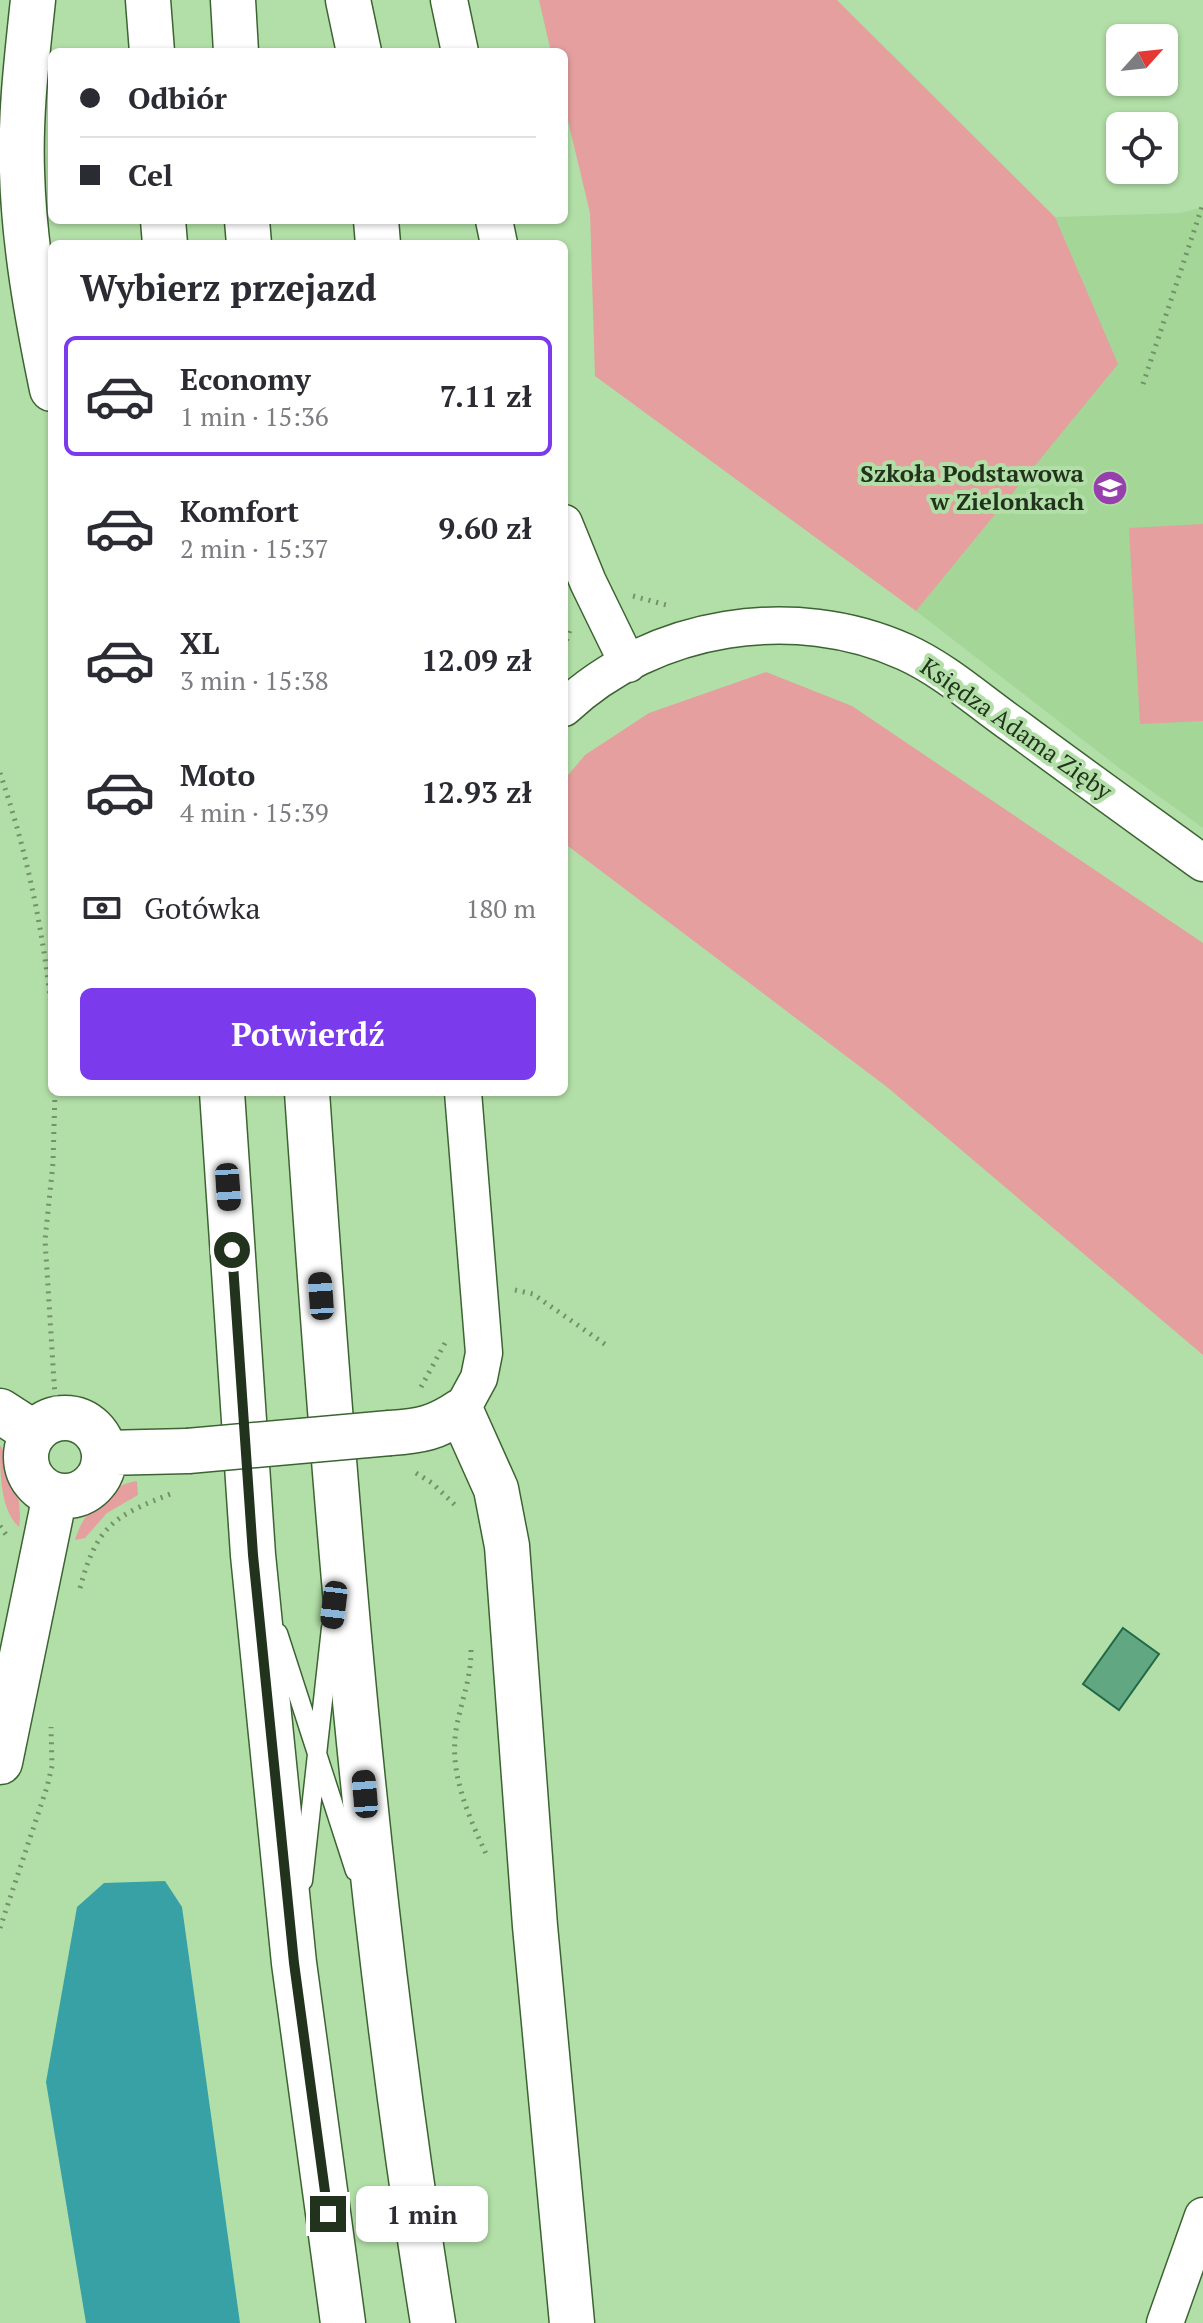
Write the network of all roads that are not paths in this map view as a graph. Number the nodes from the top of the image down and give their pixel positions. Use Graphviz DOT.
graph roads {
  1 [pos="33,0"];
  2 [pos="148,0"];
  3 [pos="233,0"];
  4 [pos="348,0"];
  5 [pos="449,0"];
  6 [pos="152,48"];
  7 [pos="236,48"];
  8 [pos="358,48"];
  9 [pos="459,48"];
  10 [pos="48,369"];
  11 [pos="568,533"];
  12 [pos="628,664"];
  13 [pos="568,705"];
  14 [pos="1203,863"];
  15 [pos="194,1096"];
  16 [pos="222,1096"];
  17 [pos="463,1096"];
  18 [pos="310,1103"];
  19 [pos="239,1345"];
  20 [pos="461,1411"];
  21 [pos="30,1413"];
  22 [pos="104,1453"];
  23 [pos="55,1495"];
  24 [pos="341,1546"];
  25 [pos="253,1555"];
  26 [pos="317,1754"];
  27 [pos="0,1762"];
  28 [pos="381,1949"];
  29 [pos="294,1963"];
  30 [pos="1203,2216"];
  31 [pos="343,2323"];
  32 [pos="433,2323"];
  33 [pos="572,2323"];
  34 [pos="1165,2323"];
  1 -- 10 [label="main road"];
  2 -- 6 [label="main road"];
  3 -- 7 [label="main road"];
  4 -- 8 [label="main road"];
  5 -- 9 [label="street"];
  11 -- 12 [label="street"];
  12 -- 13 [label="street, Księdza Adama Zięby"];
  12 -- 14 [label="street, Księdza Adama Zięby"];
  15 -- 19 [label="main road"];
  16 -- 19 [label="main road"];
  17 -- 20 [label="street"];
  18 -- 24 [label="main road"];
  19 -- 25 [label="main road"];
  20 -- 22 [label="main road, bridge"];
  20 -- 33 [label="main road"];
  21 -- 22 [label="main road"];
  21 -- 23 [label="main road"];
  22 -- 23 [label="main road"];
  23 -- 27 [label="main road"];
  24 -- 26 [label="lane"];
  24 -- 28 [label="main road"];
  25 -- 26 [label="lane"];
  25 -- 29 [label="main road"];
  26 -- 28 [label="lane"];
  26 -- 29 [label="lane"];
  28 -- 32 [label="main road"];
  29 -- 31 [label="main road"];
  30 -- 34 [label="street"];
}
